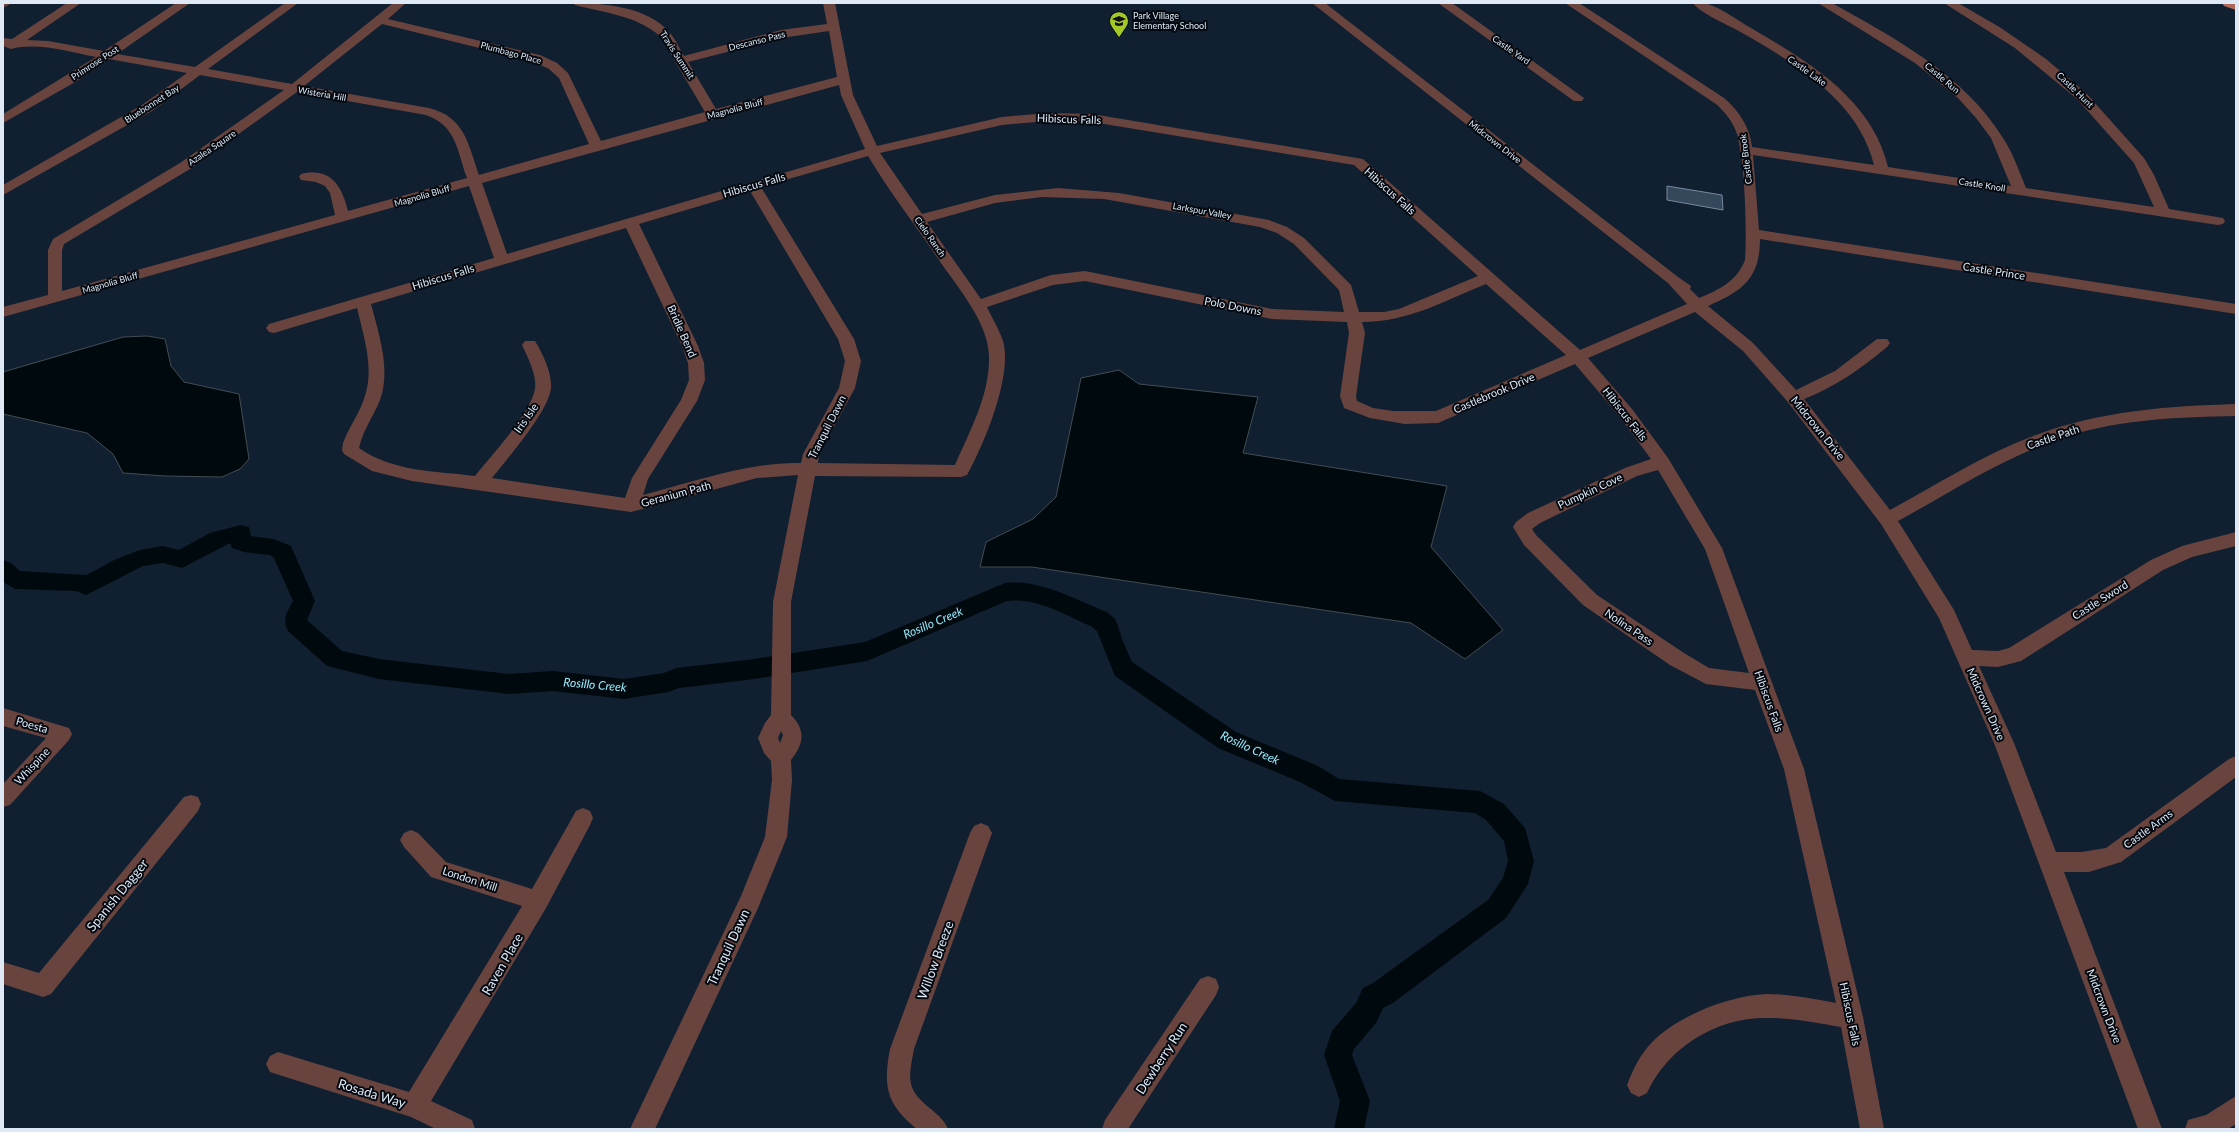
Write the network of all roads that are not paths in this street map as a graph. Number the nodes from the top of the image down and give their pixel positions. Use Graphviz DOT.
graph roads {
  1 [pos="6,3"];
  2 [pos="75,3"];
  3 [pos="184,3"];
  4 [pos="292,3"];
  5 [pos="400,3"];
  6 [pos="579,3"];
  7 [pos="829,3"];
  8 [pos="1318,3"];
  9 [pos="1444,3"];
  10 [pos="1571,3"];
  11 [pos="1698,3"];
  12 [pos="1824,3"];
  13 [pos="1950,3"];
  14 [pos="2229,3"];
  15 [pos="3,5"];
  16 [pos="2236,6"];
  17 [pos="379,20"];
  18 [pos="834,27"];
  19 [pos="3,32"];
  20 [pos="24,36"];
  21 [pos="6,45"];
  22 [pos="48,45"];
  23 [pos="108,56"];
  24 [pos="681,60"];
  25 [pos="200,71"];
  26 [pos="842,80"];
  27 [pos="293,88"];
  28 [pos="1578,98"];
  29 [pos="713,114"];
  30 [pos="3,119"];
  31 [pos="597,147"];
  32 [pos="1746,150"];
  33 [pos="872,151"];
  34 [pos="1882,170"];
  35 [pos="306,177"];
  36 [pos="474,181"];
  37 [pos="753,185"];
  38 [pos="3,191"];
  39 [pos="2020,191"];
  40 [pos="2163,212"];
  41 [pos="343,218"];
  42 [pos="918,220"];
  43 [pos="2218,220"];
  44 [pos="630,221"];
  45 [pos="1752,233"];
  46 [pos="502,259"];
  47 [pos="1487,278"];
  48 [pos="55,299"];
  49 [pos="363,302"];
  50 [pos="978,305"];
  51 [pos="1701,305"];
  52 [pos="2236,309"];
  53 [pos="3,312"];
  54 [pos="1353,317"];
  55 [pos="274,328"];
  56 [pos="1634,334"];
  57 [pos="1882,343"];
  58 [pos="530,345"];
  59 [pos="1578,357"];
  60 [pos="1793,397"];
  61 [pos="1350,404"];
  62 [pos="2236,410"];
  63 [pos="1662,462"];
  64 [pos="807,469"];
  65 [pos="961,471"];
  66 [pos="479,483"];
  67 [pos="632,505"];
  68 [pos="1887,519"];
  69 [pos="1522,527"];
  70 [pos="2236,539"];
  71 [pos="1966,658"];
  72 [pos="1763,683"];
  73 [pos="3,717"];
  74 [pos="62,734"];
  75 [pos="2236,765"];
  76 [pos="3,798"];
  77 [pos="191,804"];
  78 [pos="583,818"];
  79 [pos="981,833"];
  80 [pos="411,840"];
  81 [pos="2049,861"];
  82 [pos="538,900"];
  83 [pos="3,973"];
  84 [pos="1208,987"];
  85 [pos="1852,1017"];
  86 [pos="278,1064"];
  87 [pos="1639,1085"];
  88 [pos="414,1106"];
  89 [pos="2236,1108"];
  90 [pos="463,1129"];
  91 [pos="642,1129"];
  92 [pos="936,1129"];
  93 [pos="1114,1129"];
  94 [pos="1872,1129"];
  95 [pos="2153,1129"];
  96 [pos="2197,1129"];
  1 -- 15 [label="street"];
  2 -- 20 [label="street"];
  3 -- 23 [label="street, Primrose Post"];
  4 -- 25 [label="street, Bluebonnet Bay"];
  5 -- 17 [label="street, Azalea Square"];
  6 -- 24 [label="street, Travis Summit"];
  7 -- 18 [label="street, Cielo Ranch"];
  8 -- 51 [label="street, Midcrown Drive"];
  9 -- 28 [label="street, Castle Yard"];
  10 -- 32 [label="street, Castle Brook"];
  11 -- 34 [label="street, Castle Lake"];
  12 -- 39 [label="street, Castle Run"];
  13 -- 40 [label="street, Castle Hunt"];
  14 -- 16 [label="main road"];
  17 -- 27 [label="street, Azalea Square"];
  17 -- 31 [label="street, Plumbago Place"];
  18 -- 24 [label="street, Descanso Pass"];
  18 -- 26 [label="street, Cielo Ranch"];
  19 -- 20 [label="street, Wisteria Hill"];
  20 -- 21 [label="street"];
  20 -- 22 [label="street, Wisteria Hill"];
  21 -- 22 [label="street, Wisteria Hill"];
  22 -- 23 [label="street, Wisteria Hill"];
  23 -- 25 [label="street, Wisteria Hill"];
  23 -- 30 [label="street, Primrose Post"];
  24 -- 29 [label="street, Travis Summit"];
  25 -- 27 [label="street, Wisteria Hill"];
  25 -- 38 [label="street, Bluebonnet Bay"];
  26 -- 29 [label="street, Magnolia Bluff"];
  26 -- 33 [label="street, Cielo Ranch"];
  27 -- 36 [label="street, Wisteria Hill"];
  27 -- 48 [label="street, Azalea Square"];
  29 -- 31 [label="street, Magnolia Bluff"];
  31 -- 36 [label="street, Magnolia Bluff"];
  32 -- 34 [label="street, Castle Knoll"];
  32 -- 45 [label="street, Castle Brook"];
  33 -- 37 [label="street, Hibiscus Falls"];
  33 -- 42 [label="street, Cielo Ranch"];
  33 -- 47 [label="street, Hibiscus Falls"];
  34 -- 39 [label="street, Castle Knoll"];
  35 -- 41 [label="street"];
  36 -- 41 [label="street, Magnolia Bluff"];
  36 -- 46 [label="street, Wisteria Hill"];
  37 -- 44 [label="street, Hibiscus Falls"];
  37 -- 64 [label="street, Tranquil Dawn"];
  39 -- 40 [label="street, Castle Knoll"];
  40 -- 43 [label="street, Castle Knoll"];
  41 -- 48 [label="street, Magnolia Bluff"];
  42 -- 50 [label="street, Cielo Ranch"];
  42 -- 54 [label="street, Larkspur Valley"];
  44 -- 46 [label="street, Hibiscus Falls"];
  44 -- 67 [label="street, Bridle Bend"];
  45 -- 51 [label="street, Castle Brook"];
  45 -- 52 [label="street, Castle Prince"];
  46 -- 49 [label="street, Hibiscus Falls"];
  47 -- 54 [label="street, Polo Downs"];
  47 -- 59 [label="street, Hibiscus Falls"];
  48 -- 53 [label="street, Magnolia Bluff"];
  49 -- 55 [label="street, Hibiscus Falls"];
  49 -- 66 [label="street, Geranium Path"];
  50 -- 54 [label="street, Polo Downs"];
  50 -- 65 [label="street, Cielo Ranch"];
  51 -- 56 [label="street, Castle Brook"];
  51 -- 60 [label="street, Midcrown Drive"];
  54 -- 61 [label="street, Larkspur Valley"];
  56 -- 59 [label="street, Castlebrook Drive"];
  57 -- 60 [label="street"];
  58 -- 66 [label="street, Iris Isle"];
  59 -- 61 [label="street, Castlebrook Drive"];
  59 -- 63 [label="street, Hibiscus Falls"];
  60 -- 68 [label="street, Midcrown Drive"];
  62 -- 68 [label="street, Castle Path"];
  63 -- 69 [label="street, Pumpkin Cove"];
  63 -- 72 [label="street, Hibiscus Falls"];
  64 -- 65 [label="street, Geranium Path"];
  64 -- 67 [label="street, Geranium Path"];
  64 -- 91 [label="street, Tranquil Dawn"];
  66 -- 67 [label="street, Geranium Path"];
  68 -- 71 [label="street, Midcrown Drive"];
  69 -- 72 [label="street, Nolina Pass"];
  70 -- 71 [label="street, Castle Sword"];
  71 -- 81 [label="street, Midcrown Drive"];
  72 -- 85 [label="street, Hibiscus Falls"];
  73 -- 74 [label="street, Poesta"];
  74 -- 76 [label="street, Whispine"];
  75 -- 81 [label="street, Castle Arms"];
  77 -- 83 [label="street, Spanish Dagger"];
  78 -- 82 [label="street, Raven Place"];
  79 -- 92 [label="street, Willow Breeze"];
  80 -- 82 [label="street, London Mill"];
  81 -- 95 [label="street, Midcrown Drive"];
  82 -- 88 [label="street, Raven Place"];
  84 -- 93 [label="street, Dewberry Run"];
  85 -- 87 [label="street"];
  85 -- 94 [label="street, Hibiscus Falls"];
  86 -- 88 [label="street, Rosada Way"];
  88 -- 90 [label="street, Rosada Way"];
  89 -- 96 [label="street"];
}
